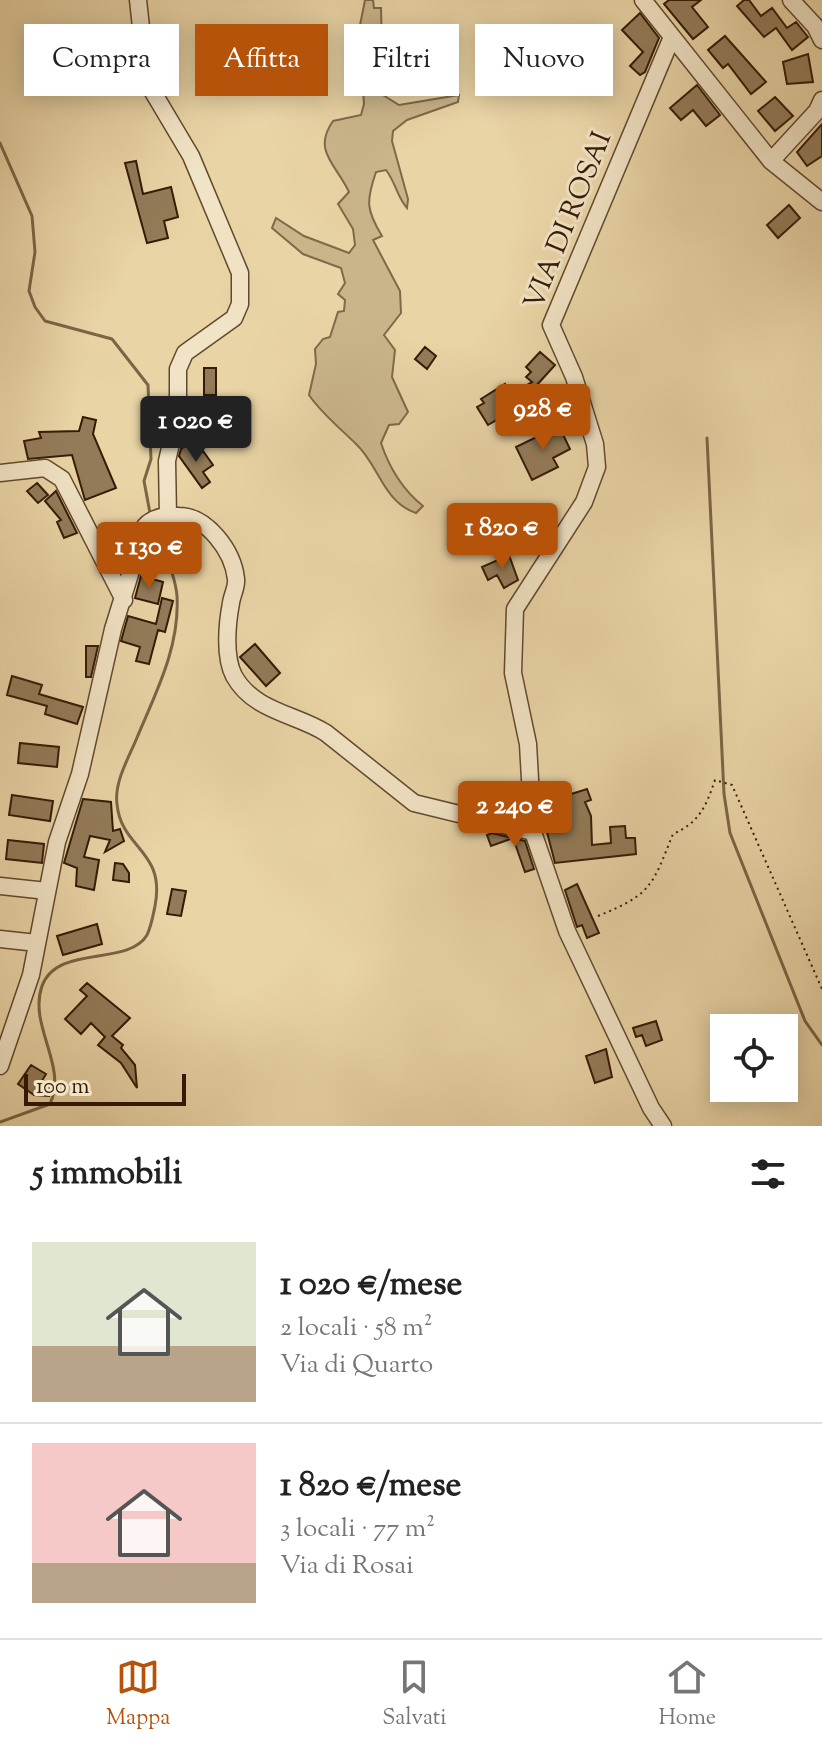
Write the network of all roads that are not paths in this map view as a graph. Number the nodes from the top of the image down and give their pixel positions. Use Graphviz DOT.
graph roads {
  1 [pos="138,0"];
  2 [pos="643,0"];
  3 [pos="791,0"];
  4 [pos="672,37"];
  5 [pos="822,40"];
  6 [pos="822,100"];
  7 [pos="771,161"];
  8 [pos="822,202"];
  9 [pos="0,473"];
  10 [pos="168,516"];
  11 [pos="124,600"];
  12 [pos="533,832"];
  13 [pos="0,886"];
  14 [pos="47,891"];
  15 [pos="0,939"];
  16 [pos="37,943"];
  17 [pos="0,1066"];
  18 [pos="663,1126"];
  1 -- 10 [label="street"];
  2 -- 4 [label="street"];
  3 -- 5 [label="street"];
  4 -- 7 [label="street"];
  4 -- 12 [label="street, VIA DI ROSAI"];
  6 -- 7 [label="street"];
  7 -- 8 [label="street"];
  9 -- 11 [label="street"];
  10 -- 11 [label="street"];
  10 -- 12 [label="street"];
  11 -- 14 [label="street"];
  12 -- 18 [label="street, VIA DI ROSAI"];
  13 -- 14 [label="street"];
  14 -- 16 [label="street"];
  15 -- 16 [label="street"];
  16 -- 17 [label="street"];
}
